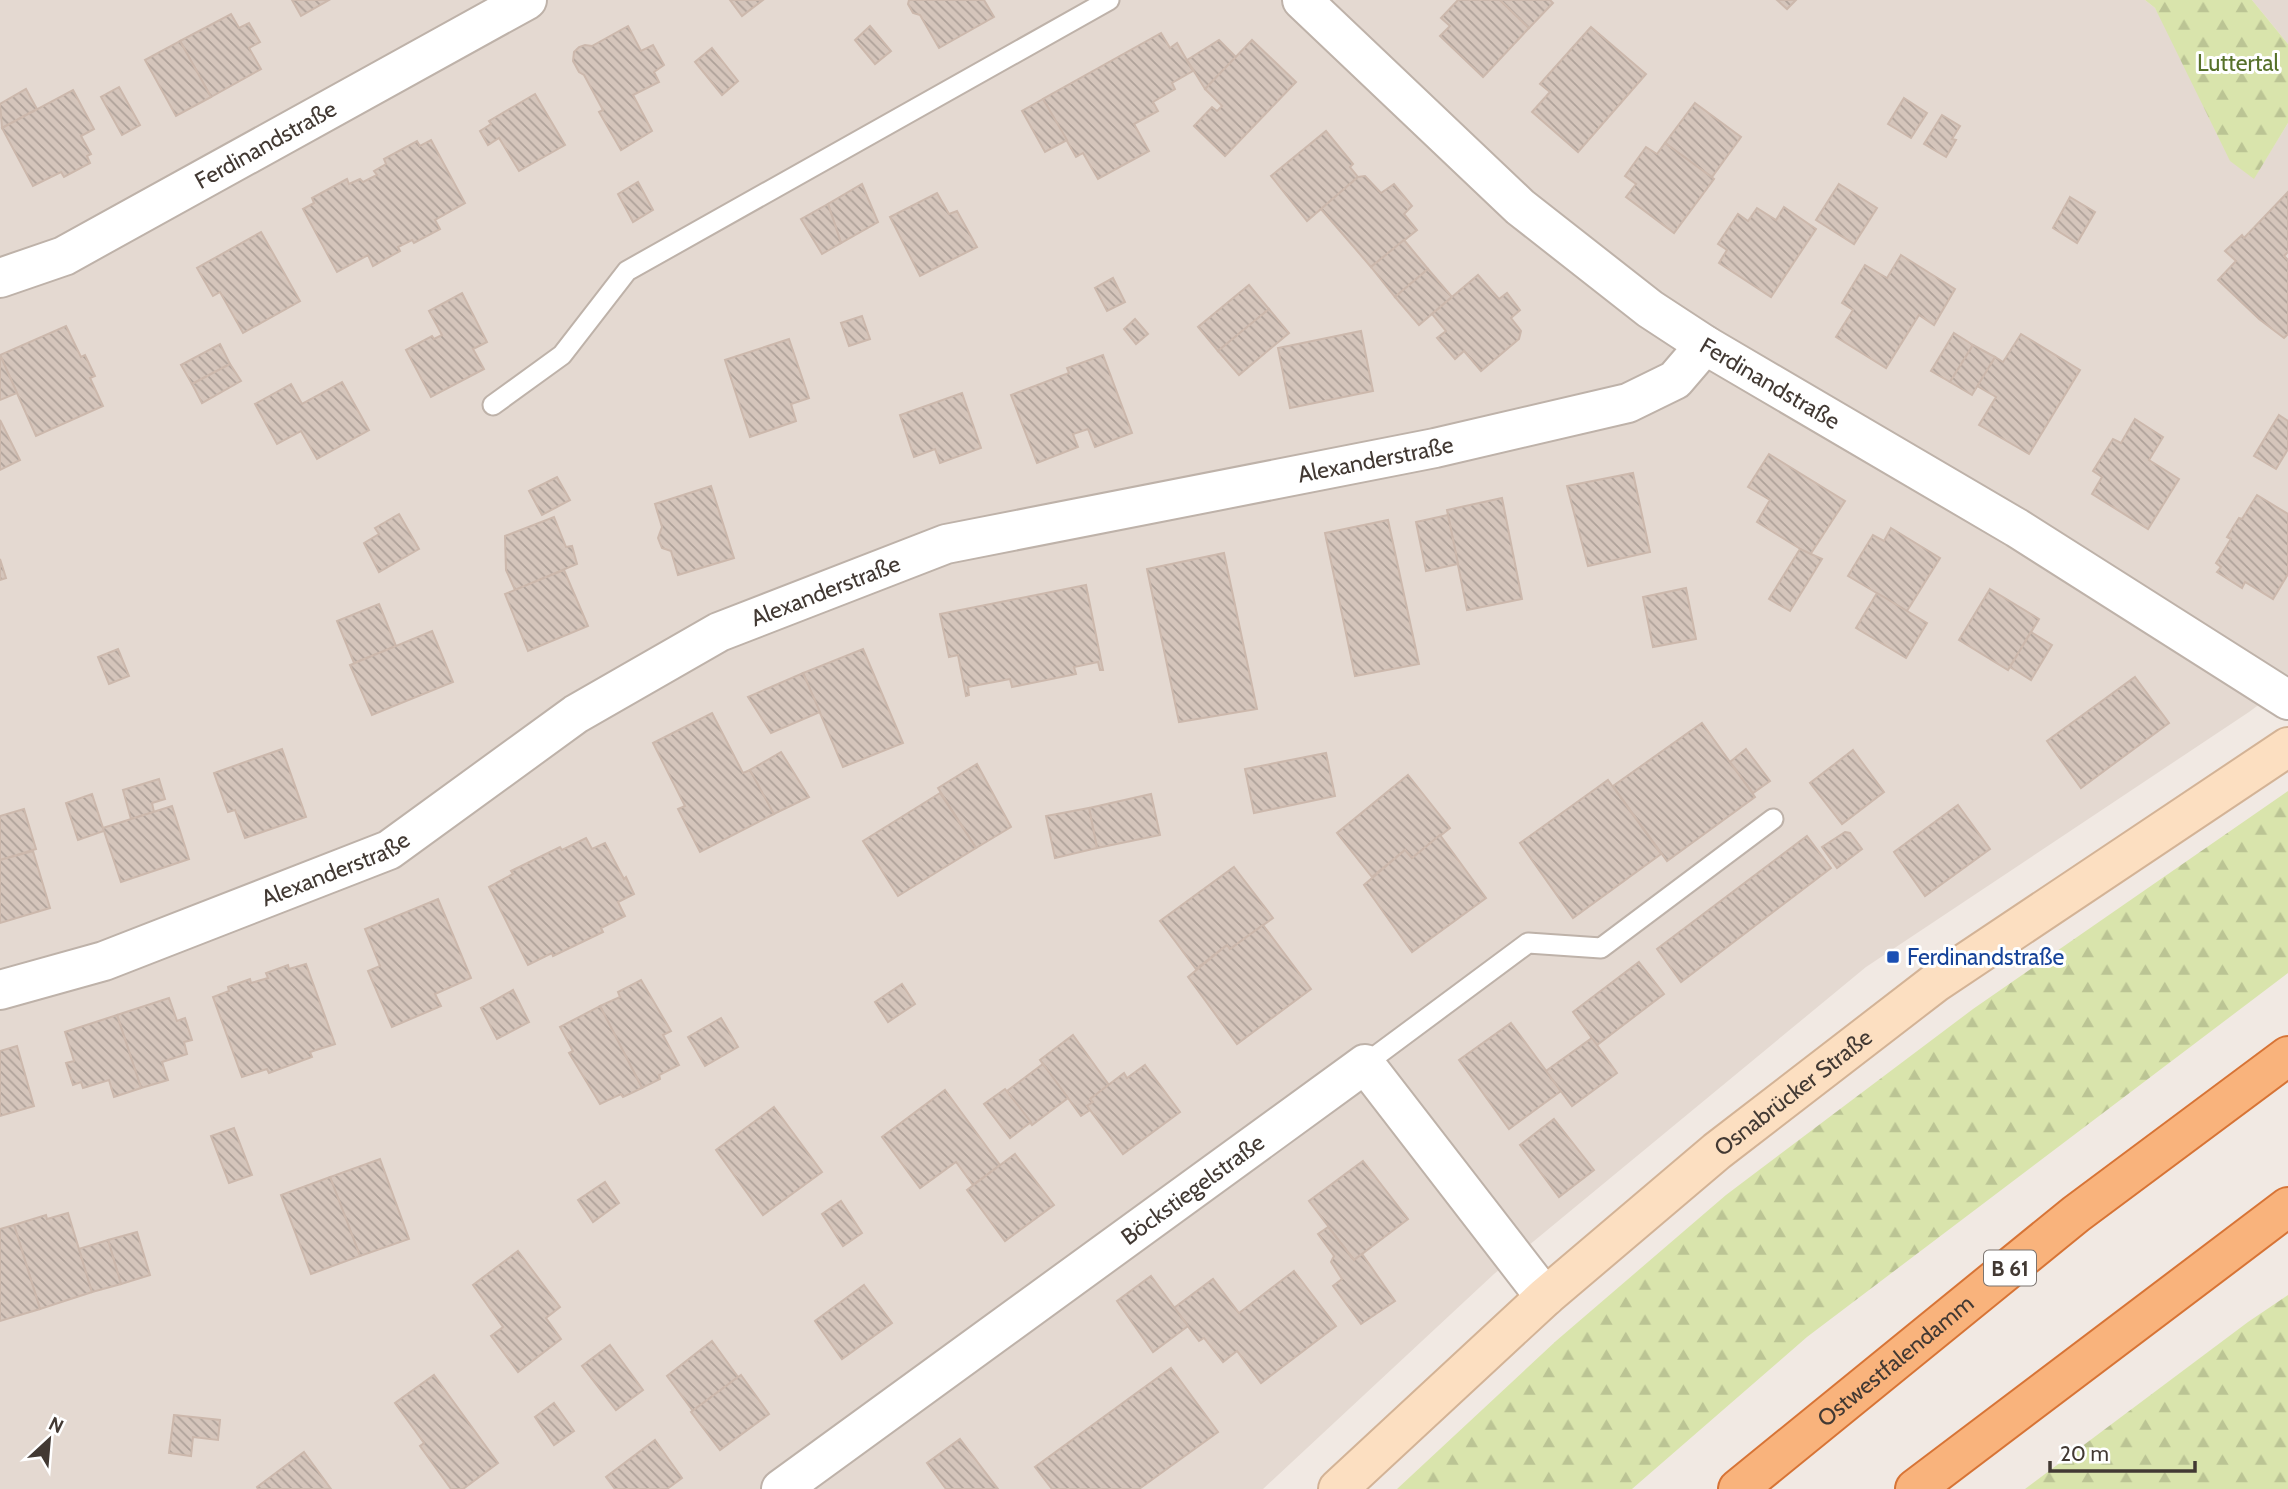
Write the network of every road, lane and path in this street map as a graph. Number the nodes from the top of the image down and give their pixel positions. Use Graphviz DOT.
graph roads {
  1 [pos="527,0"];
  2 [pos="1109,0"];
  3 [pos="1302,0"];
  4 [pos="4,269"];
  5 [pos="1705,345"];
  6 [pos="493,405"];
  7 [pos="2288,700"];
  8 [pos="2288,747"];
  9 [pos="1773,819"];
  10 [pos="0,990"];
  11 [pos="2288,1056"];
  12 [pos="1365,1064"];
  13 [pos="2288,1207"];
  14 [pos="1545,1297"];
  15 [pos="781,1489"];
  16 [pos="1338,1489"];
  17 [pos="1738,1489"];
  18 [pos="1915,1489"];
  1 -- 4 [label="street, Ferdinandstraße"];
  2 -- 6 [label="lane"];
  3 -- 5 [label="street, Ferdinandstraße"];
  5 -- 7 [label="street, Ferdinandstraße"];
  5 -- 10 [label="street, Alexanderstraße"];
  8 -- 14 [label="main road, Osnabrücker Straße"];
  9 -- 12 [label="lane"];
  11 -- 17 [label="highway, Ostwestfalendamm / B 61"];
  12 -- 14 [label="street"];
  12 -- 15 [label="street, Böckstiegelstraße"];
  13 -- 18 [label="highway"];
  14 -- 16 [label="main road, Osnabrücker Straße"];
}
